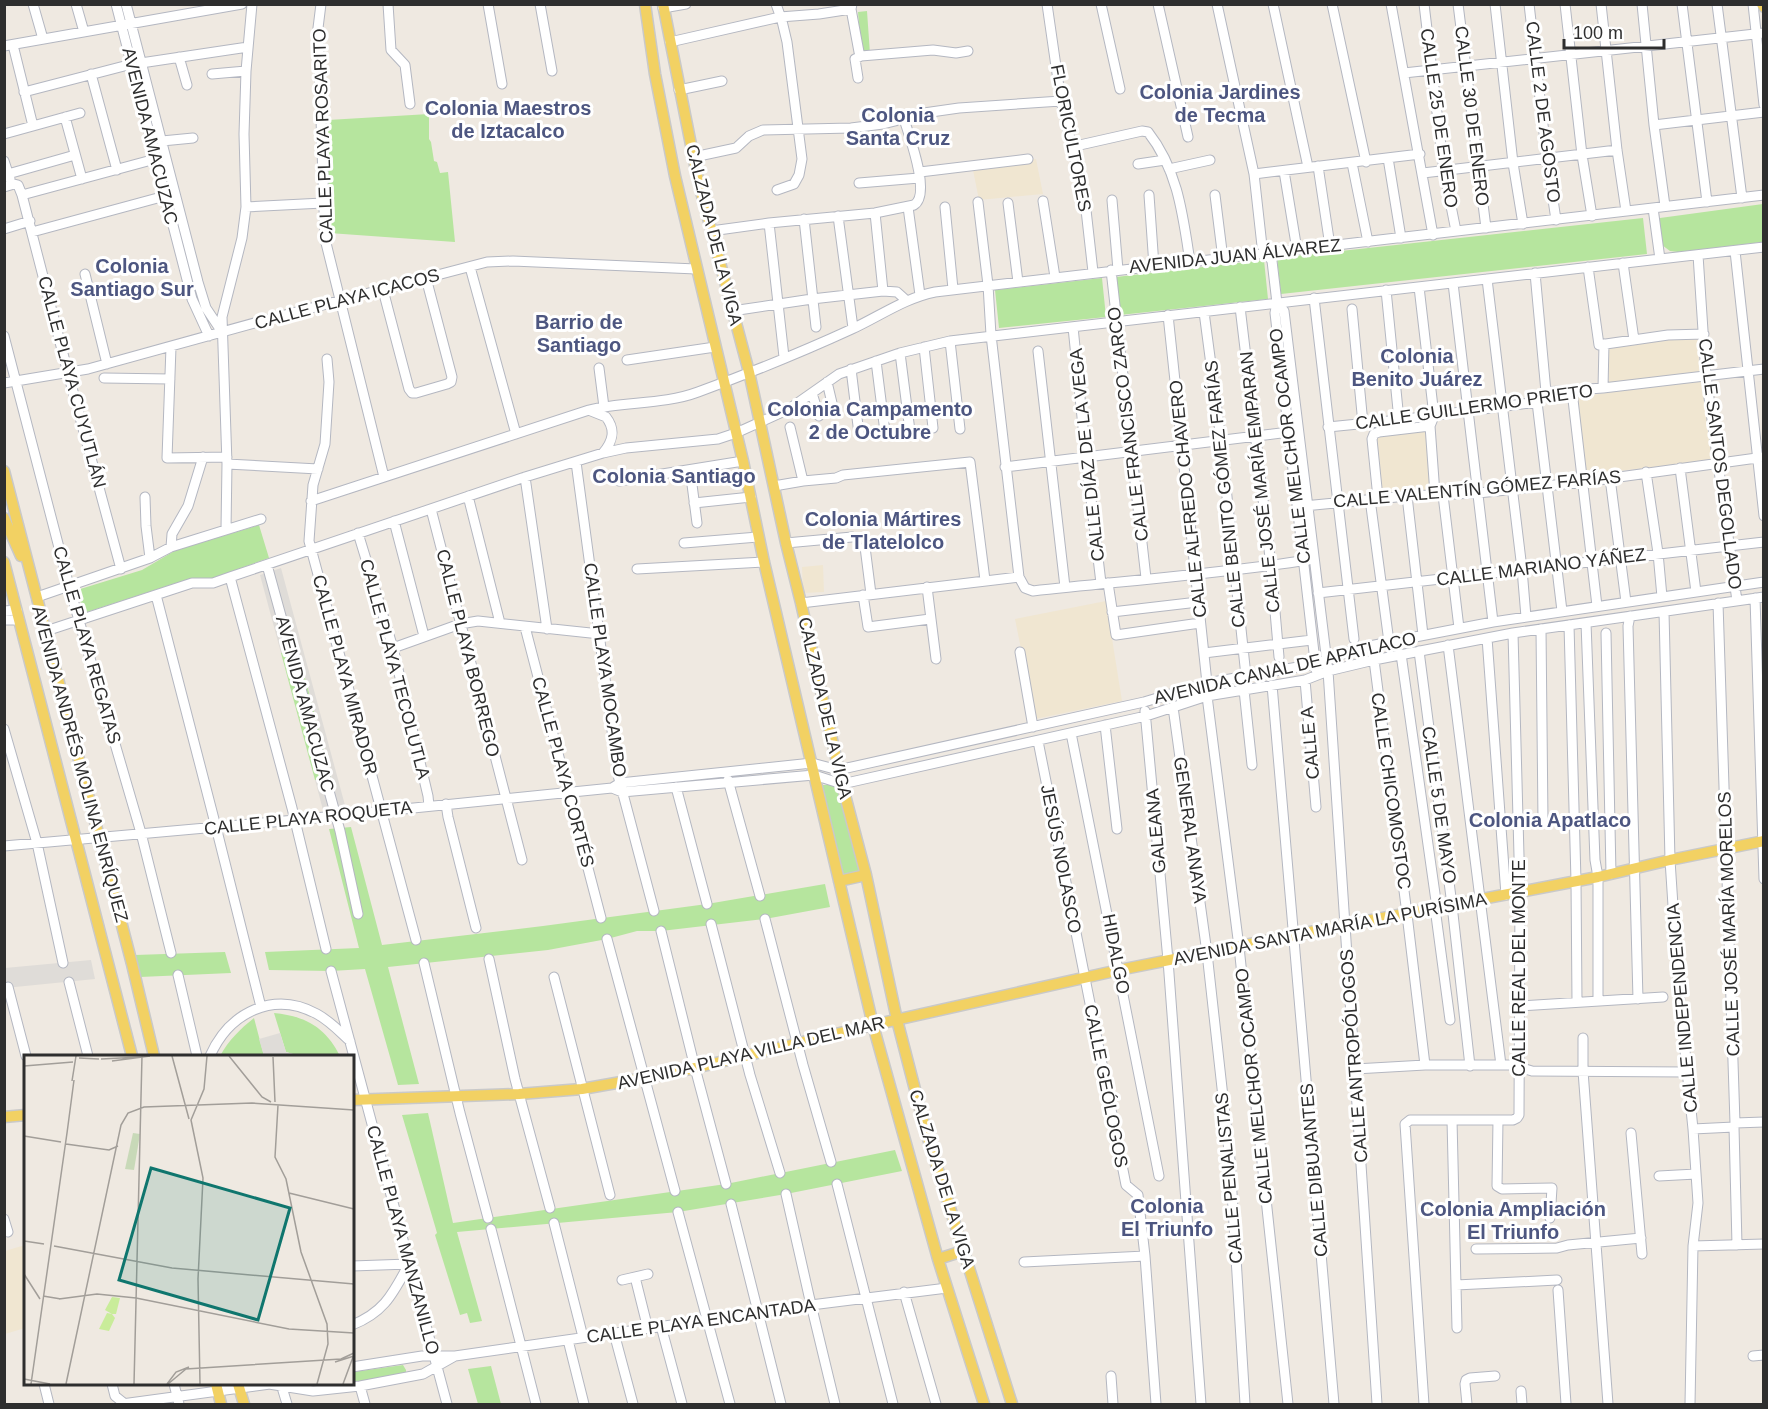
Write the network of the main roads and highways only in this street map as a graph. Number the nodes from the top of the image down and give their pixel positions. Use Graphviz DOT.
graph roads {
  1 [pos="645,4"];
  2 [pos="663,6"];
  3 [pos="698,180"];
  4 [pos="677,185"];
  5 [pos="4,471"];
  6 [pos="4,518"];
  7 [pos="4,562"];
  8 [pos="36,594"];
  9 [pos="1763,841"];
  10 [pos="866,875"];
  11 [pos="839,881"];
  12 [pos="897,1020"];
  13 [pos="873,1025"];
  14 [pos="132,1055"];
  15 [pos="154,1055"];
  16 [pos="354,1100"];
  17 [pos="24,1115"];
  18 [pos="4,1118"];
  19 [pos="963,1251"];
  20 [pos="938,1258"];
  21 [pos="239,1386"];
  22 [pos="217,1387"];
  23 [pos="221,1404"];
  24 [pos="244,1404"];
  25 [pos="984,1404"];
  26 [pos="1012,1404"];
  1 -- 4 [label="main road, CALZADA DE LA VIGA"];
  2 -- 3 [label="main road, CALZADA DE LA VIGA"];
  3 -- 4 [label="main road"];
  3 -- 10 [label="main road, CALZADA DE LA VIGA"];
  4 -- 11 [label="main road, CALZADA DE LA VIGA"];
  5 -- 8 [label="main road, AVENIDA ANDRÉS MOLINA ENRÍQUEZ"];
  6 -- 8 [label="main road"];
  7 -- 14 [label="main road, AVENIDA ANDRÉS MOLINA ENRÍQUEZ"];
  8 -- 15 [label="main road, AVENIDA ANDRÉS MOLINA ENRÍQUEZ"];
  9 -- 12 [label="main road, AVENIDA SANTA MARÍA LA PURÍSIMA"];
  10 -- 11 [label="main road"];
  10 -- 12 [label="main road, CALZADA DE LA VIGA"];
  11 -- 13 [label="main road, CALZADA DE LA VIGA"];
  12 -- 13 [label="main road, AVENIDA PLAYA VILLA DEL MAR"];
  12 -- 19 [label="main road, CALZADA DE LA VIGA"];
  13 -- 16 [label="main road, AVENIDA PLAYA VILLA DEL MAR"];
  13 -- 20 [label="main road, CALZADA DE LA VIGA"];
  17 -- 18 [label="main road"];
  19 -- 20 [label="main road"];
  19 -- 26 [label="main road, CALZADA DE LA VIGA"];
  20 -- 25 [label="main road, CALZADA DE LA VIGA"];
  21 -- 24 [label="main road"];
  22 -- 23 [label="main road"];
}
